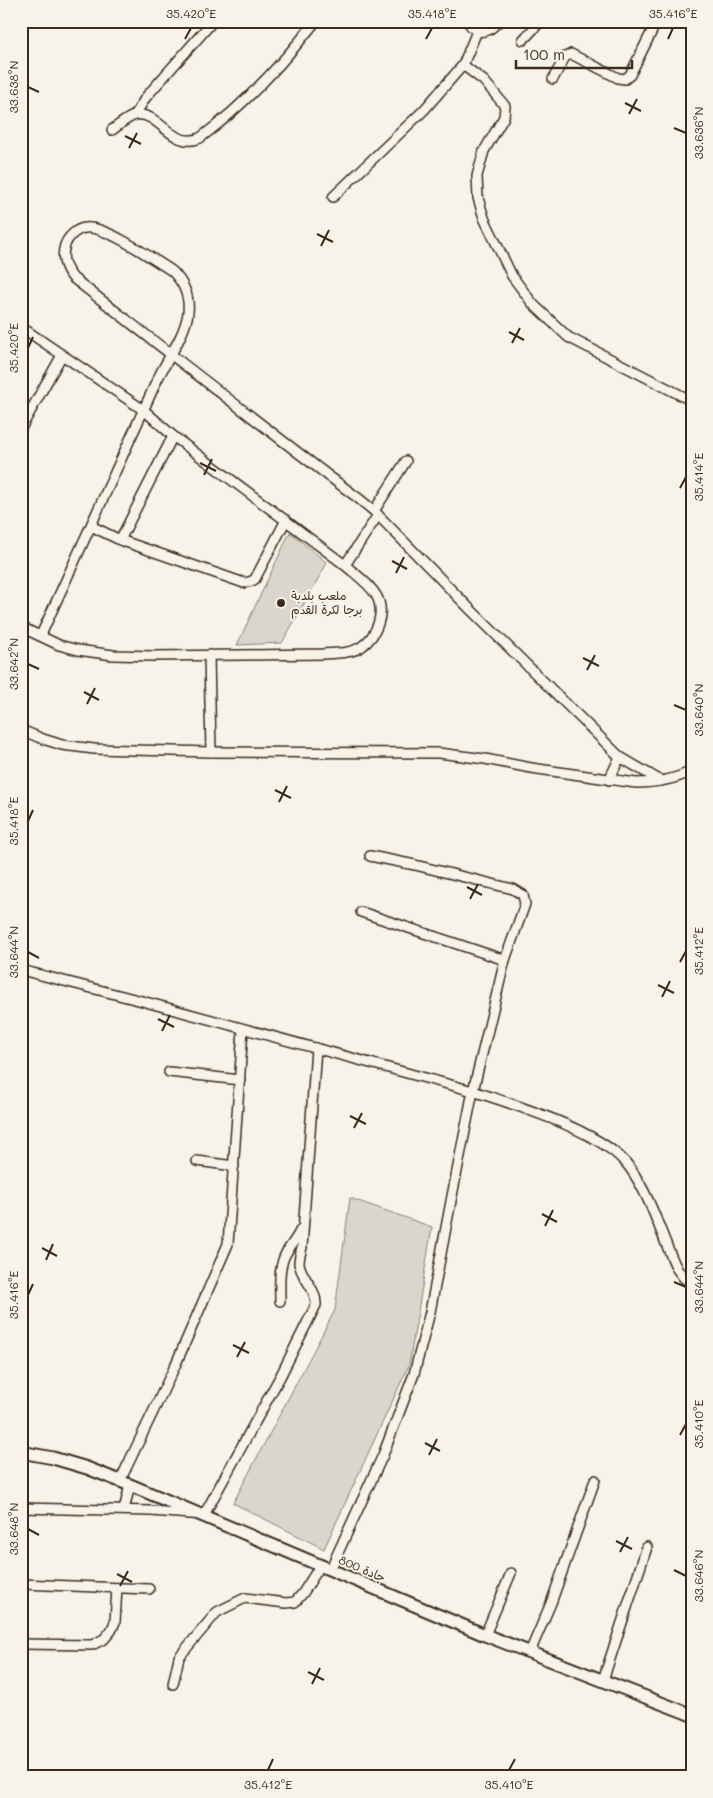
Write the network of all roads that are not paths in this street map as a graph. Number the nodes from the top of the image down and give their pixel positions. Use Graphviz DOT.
graph roads {
  1 [pos="213,21"];
  2 [pos="316,21"];
  3 [pos="468,21"];
  4 [pos="500,21"];
  5 [pos="541,21"];
  6 [pos="657,21"];
  7 [pos="477,31"];
  8 [pos="523,40"];
  9 [pos="463,65"];
  10 [pos="553,80"];
  11 [pos="135,115"];
  12 [pos="112,130"];
  13 [pos="333,197"];
  14 [pos="21,327"];
  15 [pos="62,354"];
  16 [pos="172,355"];
  17 [pos="692,401"];
  18 [pos="145,411"];
  19 [pos="21,428"];
  20 [pos="173,436"];
  21 [pos="406,461"];
  22 [pos="376,513"];
  23 [pos="286,520"];
  24 [pos="91,526"];
  25 [pos="120,540"];
  26 [pos="345,565"];
  27 [pos="21,627"];
  28 [pos="41,635"];
  29 [pos="209,655"];
  30 [pos="21,730"];
  31 [pos="211,752"];
  32 [pos="620,757"];
  33 [pos="692,771"];
  34 [pos="609,780"];
  35 [pos="661,781"];
  36 [pos="370,856"];
  37 [pos="361,912"];
  38 [pos="505,960"];
  39 [pos="21,970"];
  40 [pos="243,1029"];
  41 [pos="316,1048"];
  42 [pos="169,1072"];
  43 [pos="240,1080"];
  44 [pos="474,1091"];
  45 [pos="197,1161"];
  46 [pos="234,1166"];
  47 [pos="303,1225"];
  48 [pos="692,1284"];
  49 [pos="280,1301"];
  50 [pos="21,1452"];
  51 [pos="595,1480"];
  52 [pos="125,1483"];
  53 [pos="21,1508"];
  54 [pos="124,1510"];
  55 [pos="204,1515"];
  56 [pos="647,1547"];
  57 [pos="325,1568"];
  58 [pos="511,1573"];
  59 [pos="21,1584"];
  60 [pos="117,1588"];
  61 [pos="149,1589"];
  62 [pos="485,1635"];
  63 [pos="21,1644"];
  64 [pos="530,1652"];
  65 [pos="603,1680"];
  66 [pos="173,1684"];
  67 [pos="692,1715"];
  1 -- 11 [label="street"];
  2 -- 11 [label="street"];
  3 -- 7 [label="street"];
  4 -- 7 [label="street"];
  5 -- 8 [label="street"];
  6 -- 10 [label="street"];
  7 -- 9 [label="street"];
  9 -- 13 [label="street"];
  9 -- 17 [label="street"];
  11 -- 12 [label="street"];
  14 -- 15 [label="street"];
  15 -- 18 [label="street"];
  15 -- 19 [label="street"];
  16 -- 16 [label="street"];
  16 -- 18 [label="street"];
  16 -- 22 [label="street"];
  18 -- 20 [label="street"];
  18 -- 24 [label="street"];
  20 -- 23 [label="street"];
  20 -- 25 [label="street"];
  21 -- 22 [label="street"];
  22 -- 26 [label="street"];
  22 -- 32 [label="street"];
  23 -- 25 [label="street"];
  23 -- 26 [label="street"];
  24 -- 25 [label="street"];
  24 -- 28 [label="street"];
  26 -- 29 [label="street"];
  27 -- 28 [label="street"];
  28 -- 29 [label="street"];
  29 -- 31 [label="street"];
  30 -- 31 [label="street"];
  31 -- 34 [label="street"];
  32 -- 34 [label="street"];
  32 -- 35 [label="street"];
  33 -- 35 [label="street"];
  34 -- 35 [label="street"];
  36 -- 38 [label="street"];
  37 -- 38 [label="street"];
  38 -- 44 [label="street"];
  39 -- 40 [label="street"];
  40 -- 41 [label="street"];
  40 -- 43 [label="street"];
  41 -- 44 [label="street"];
  41 -- 47 [label="street"];
  42 -- 43 [label="street"];
  43 -- 46 [label="street"];
  44 -- 48 [label="street"];
  44 -- 57 [label="street"];
  45 -- 46 [label="street"];
  46 -- 52 [label="street"];
  47 -- 49 [label="street"];
  47 -- 55 [label="street"];
  50 -- 52 [label="main road, جادة 800"];
  51 -- 64 [label="street"];
  52 -- 54 [label="street"];
  52 -- 55 [label="main road, جادة 800"];
  53 -- 54 [label="street"];
  54 -- 55 [label="street"];
  55 -- 57 [label="main road, جادة 800"];
  56 -- 65 [label="street"];
  57 -- 62 [label="main road, جادة 800"];
  57 -- 66 [label="street"];
  58 -- 62 [label="street"];
  59 -- 60 [label="street"];
  60 -- 61 [label="street"];
  60 -- 63 [label="street"];
  62 -- 64 [label="main road, جادة 800"];
  64 -- 65 [label="main road, جادة 800"];
  65 -- 67 [label="main road, جادة 800"];
}
